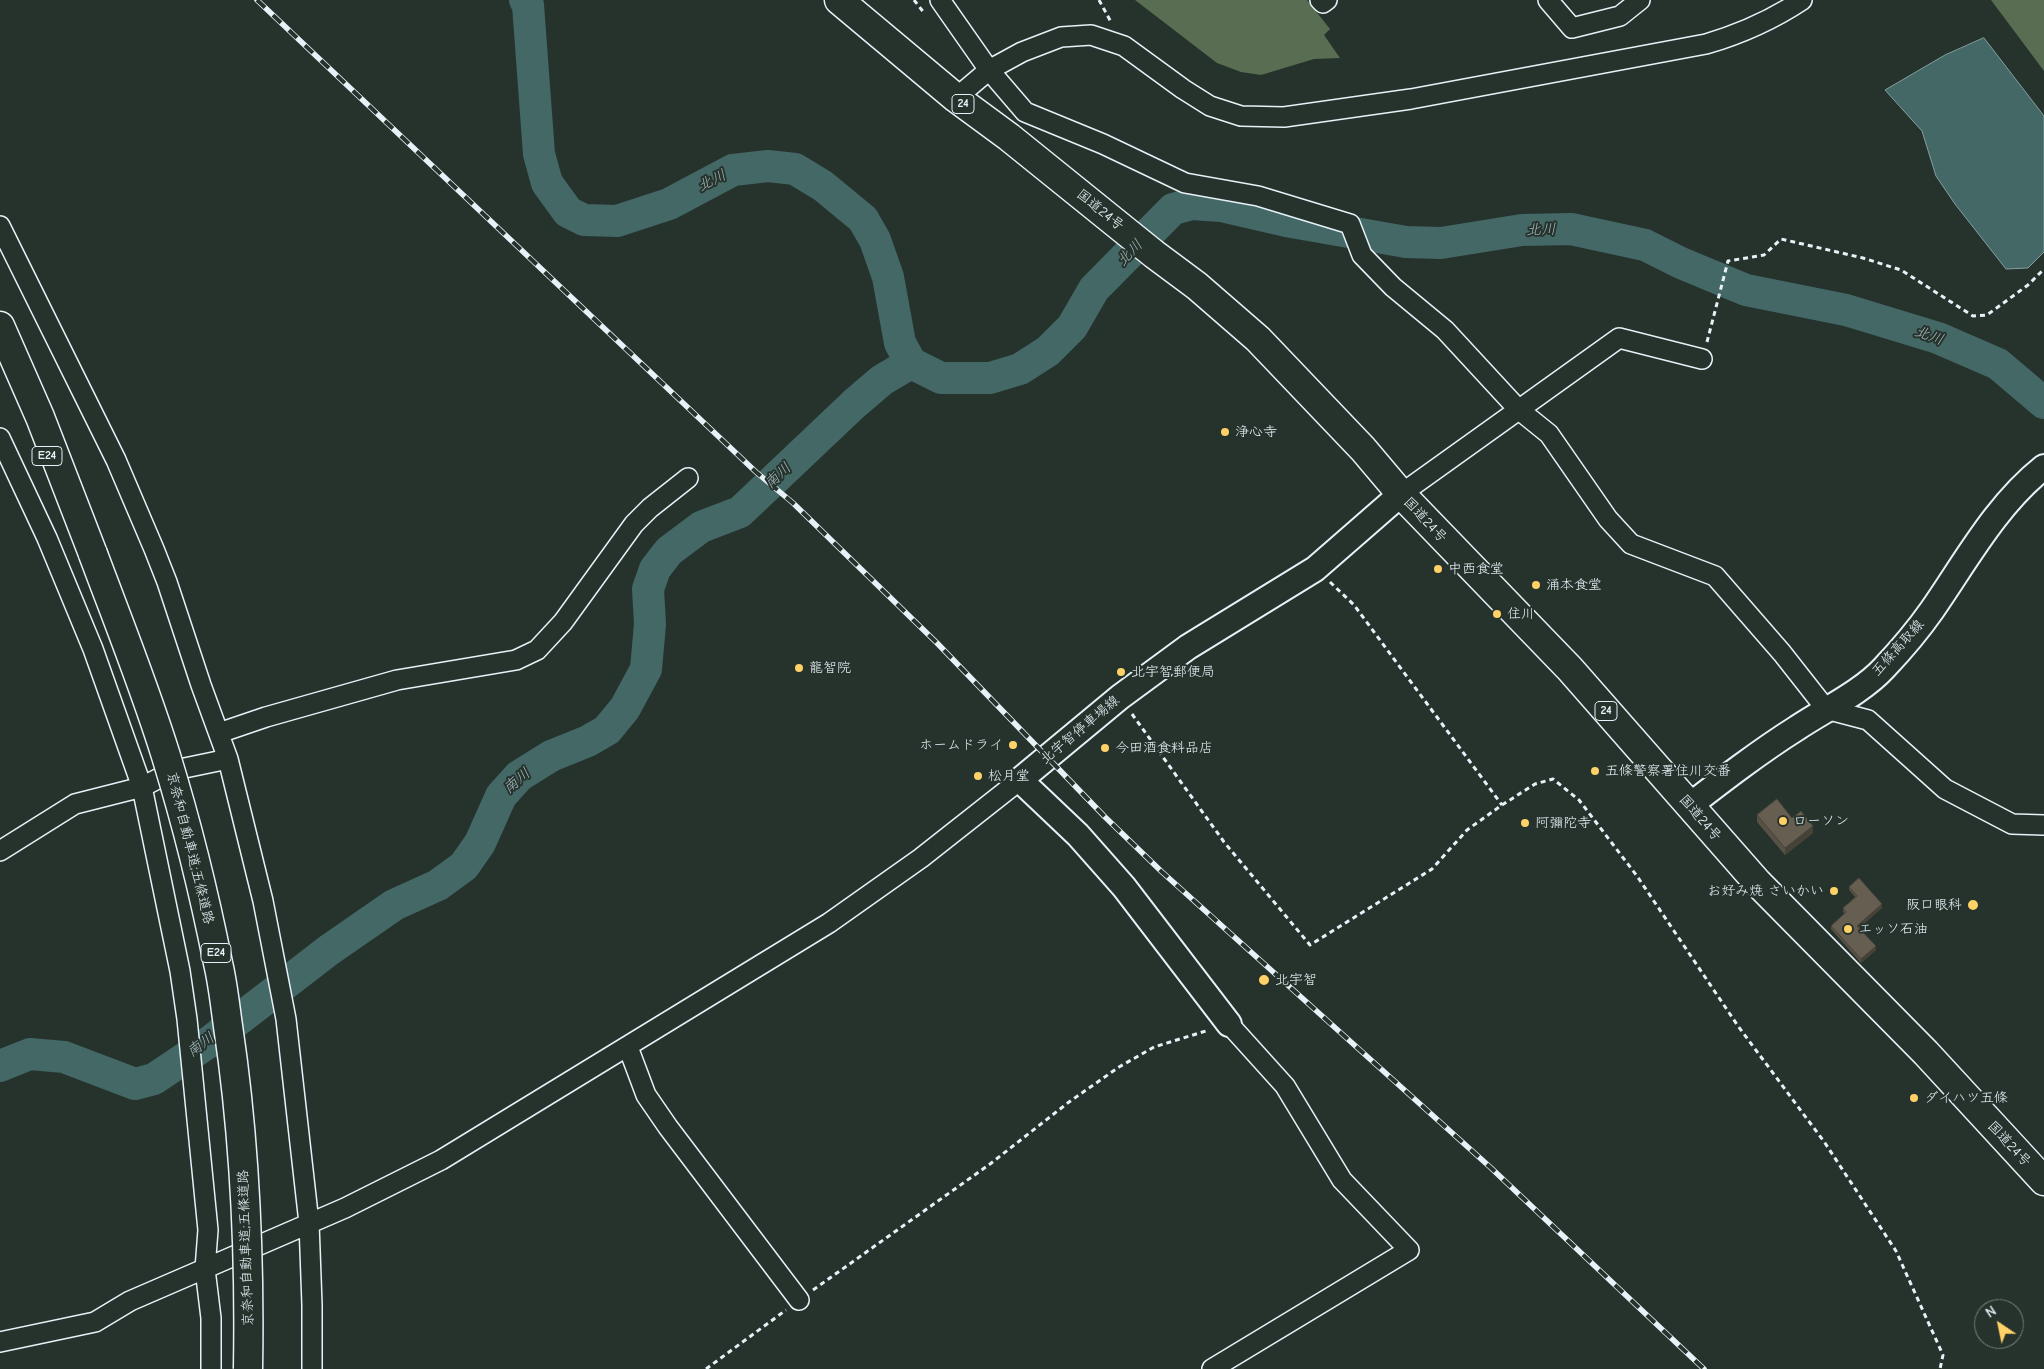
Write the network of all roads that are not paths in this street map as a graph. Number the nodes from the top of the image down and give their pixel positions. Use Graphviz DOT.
graph roads {
  1 [pos="839,0"];
  2 [pos="940,0"];
  3 [pos="1320,0"];
  4 [pos="1327,0"];
  5 [pos="1548,0"];
  6 [pos="1640,0"];
  7 [pos="1802,0"];
  8 [pos="989,70"];
  9 [pos="956,98"];
  10 [pos="0,226"];
  11 [pos="0,326"];
  12 [pos="0,359"];
  13 [pos="1702,359"];
  14 [pos="1518,409"];
  15 [pos="0,438"];
  16 [pos="2044,467"];
  17 [pos="688,478"];
  18 [pos="1401,494"];
  19 [pos="93,554"];
  20 [pos="1826,709"];
  21 [pos="219,733"];
  22 [pos="228,759"];
  23 [pos="1020,780"];
  24 [pos="142,787"];
  25 [pos="1689,806"];
  26 [pos="2044,825"];
  27 [pos="0,851"];
  28 [pos="1229,1024"];
  29 [pos="628,1047"];
  30 [pos="2041,1173"];
  31 [pos="308,1223"];
  32 [pos="204,1269"];
  33 [pos="798,1300"];
  34 [pos="0,1342"];
  35 [pos="211,1369"];
  36 [pos="248,1369"];
  37 [pos="312,1369"];
  38 [pos="1212,1369"];
  1 -- 9 [label="highway, 国道24号 / 24"];
  2 -- 8 [label="street"];
  3 -- 4 [label="street"];
  5 -- 6 [label="street"];
  7 -- 8 [label="street"];
  8 -- 9 [label="street"];
  8 -- 14 [label="street"];
  9 -- 18 [label="highway, 国道24号 / 24"];
  10 -- 21 [label="street"];
  11 -- 19 [label="highway"];
  12 -- 19 [label="highway, 京奈和自動車道;五條道路 / E24"];
  13 -- 14 [label="street"];
  14 -- 18 [label="street"];
  14 -- 20 [label="street"];
  15 -- 24 [label="street"];
  16 -- 20 [label="main road, 五條高取線"];
  17 -- 21 [label="street"];
  18 -- 23 [label="main road, 北宇智停車場線"];
  18 -- 25 [label="highway, 国道24号 / 24"];
  19 -- 36 [label="highway, 京奈和自動車道;五條道路 / E24, bridge"];
  20 -- 25 [label="main road, 五條高取線"];
  20 -- 26 [label="street"];
  21 -- 22 [label="street"];
  22 -- 24 [label="street"];
  22 -- 31 [label="street"];
  23 -- 28 [label="main road"];
  23 -- 29 [label="street"];
  24 -- 27 [label="street"];
  24 -- 32 [label="street"];
  25 -- 30 [label="highway, 国道24号 / 24"];
  28 -- 38 [label="street"];
  29 -- 31 [label="street"];
  29 -- 33 [label="street"];
  31 -- 32 [label="street"];
  31 -- 37 [label="street"];
  32 -- 34 [label="street"];
  32 -- 35 [label="street"];
}
